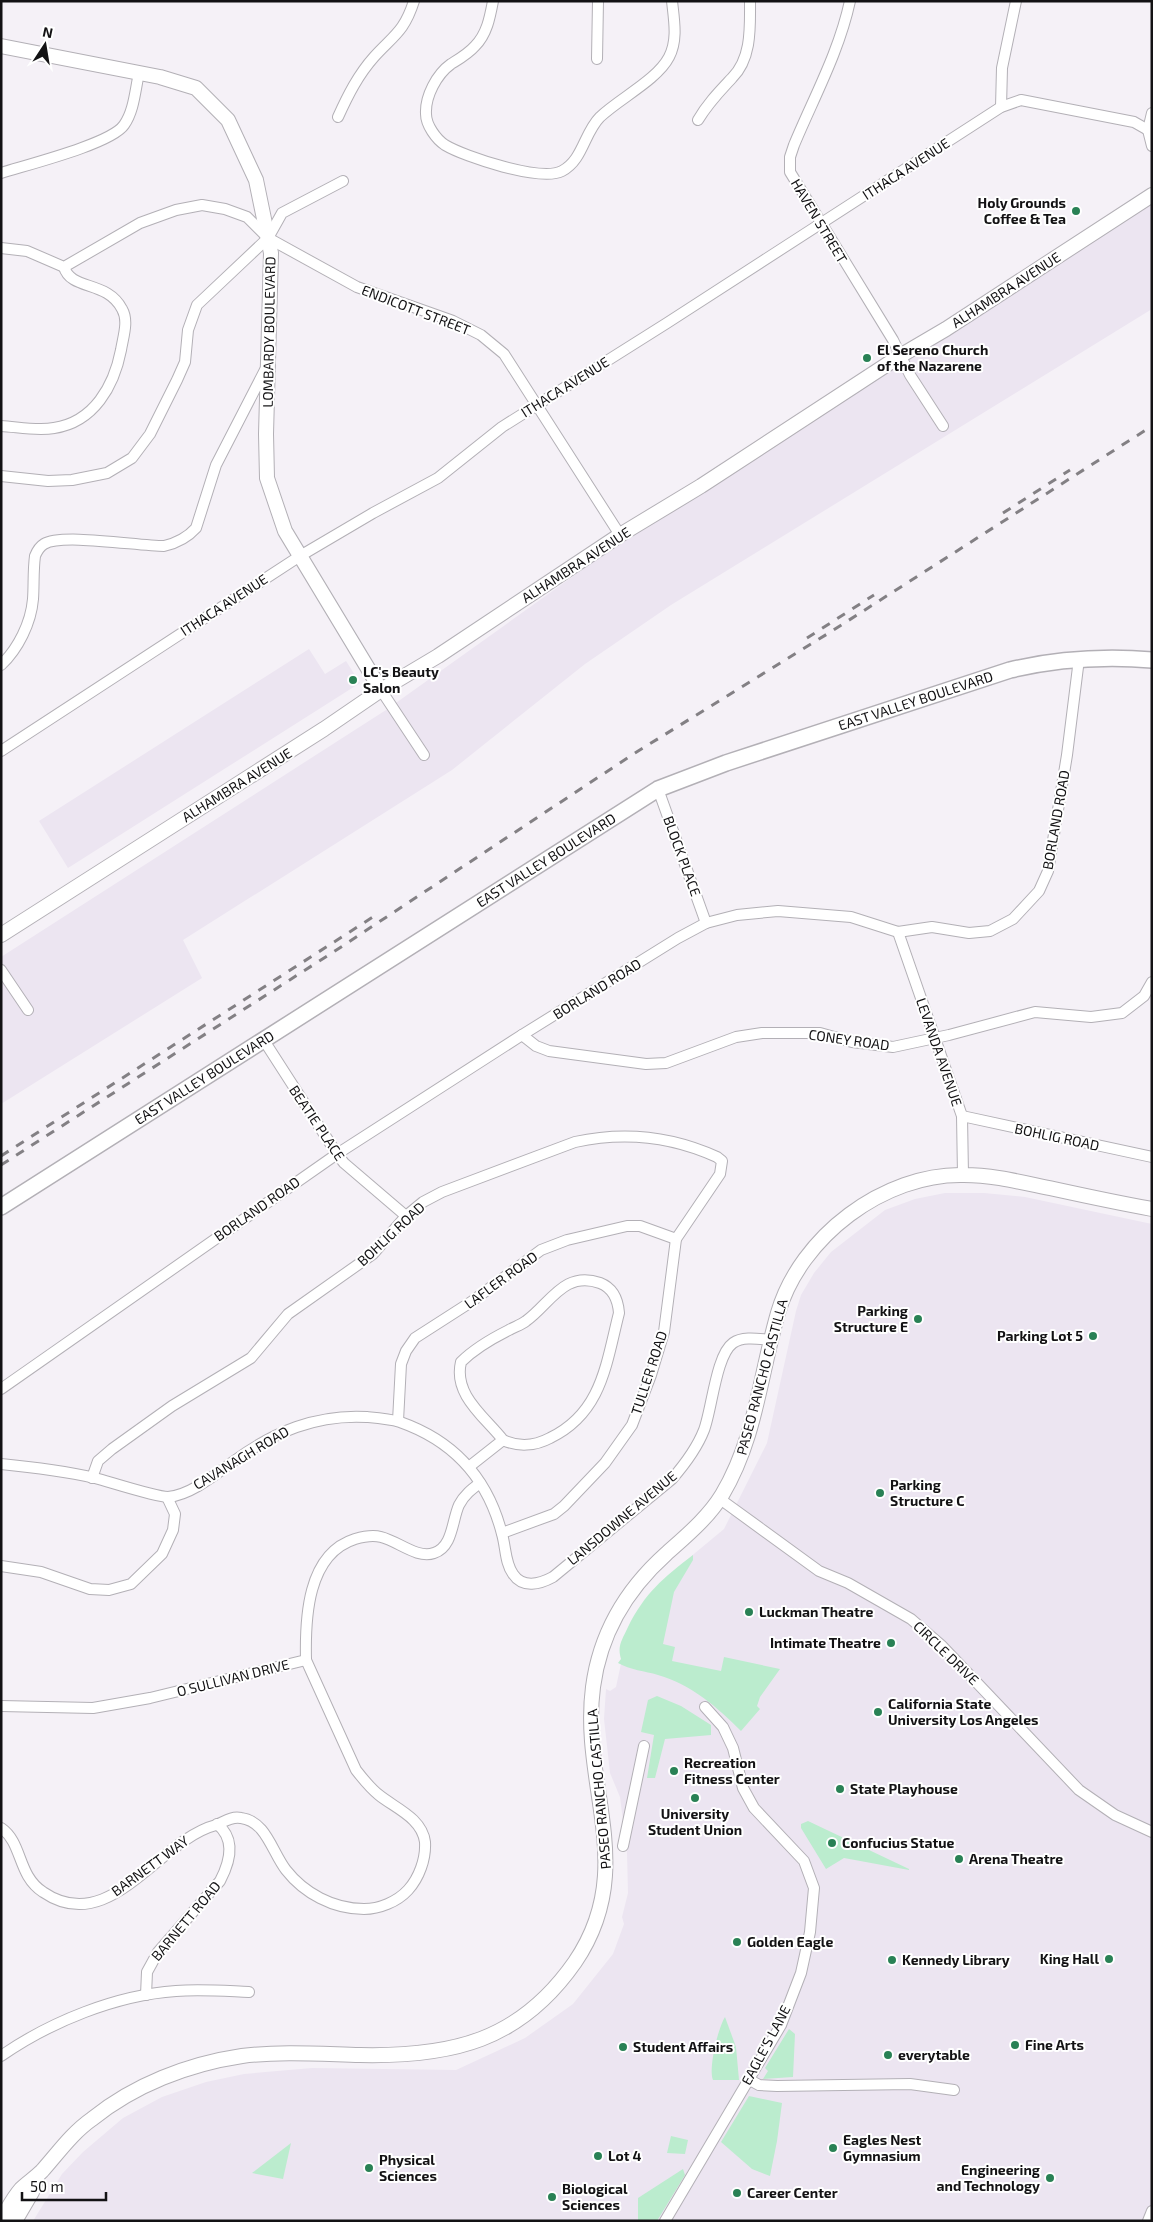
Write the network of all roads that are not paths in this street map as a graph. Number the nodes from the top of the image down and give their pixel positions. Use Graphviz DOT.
graph roads {
  1 [pos="414,1"];
  2 [pos="493,1"];
  3 [pos="598,1"];
  4 [pos="672,1"];
  5 [pos="750,1"];
  6 [pos="850,1"];
  7 [pos="1016,1"];
  8 [pos="1,46"];
  9 [pos="597,58"];
  10 [pos="139,73"];
  11 [pos="1001,107"];
  12 [pos="1152,113"];
  13 [pos="338,117"];
  14 [pos="698,120"];
  15 [pos="1148,130"];
  16 [pos="1152,146"];
  17 [pos="1,173"];
  18 [pos="343,181"];
  19 [pos="1152,195"];
  20 [pos="821,224"];
  21 [pos="268,238"];
  22 [pos="1,248"];
  23 [pos="64,267"];
  24 [pos="900,356"];
  25 [pos="268,363"];
  26 [pos="535,406"];
  27 [pos="1,426"];
  28 [pos="943,426"];
  29 [pos="1,476"];
  30 [pos="620,535"];
  31 [pos="300,556"];
  32 [pos="1079,659"];
  33 [pos="1152,660"];
  34 [pos="1,665"];
  35 [pos="381,690"];
  36 [pos="1,751"];
  37 [pos="424,755"];
  38 [pos="658,789"];
  39 [pos="706,923"];
  40 [pos="898,932"];
  41 [pos="1,935"];
  42 [pos="1,970"];
  43 [pos="1152,982"];
  44 [pos="28,1010"];
  45 [pos="522,1036"];
  46 [pos="263,1039"];
  47 [pos="934,1039"];
  48 [pos="962,1116"];
  49 [pos="336,1154"];
  50 [pos="1152,1157"];
  51 [pos="722,1161"];
  52 [pos="963,1175"];
  53 [pos="1,1207"];
  54 [pos="1152,1210"];
  55 [pos="406,1216"];
  56 [pos="676,1239"];
  57 [pos="771,1340"];
  58 [pos="1,1389"];
  59 [pos="398,1421"];
  60 [pos="502,1440"];
  61 [pos="1,1464"];
  62 [pos="470,1466"];
  63 [pos="92,1478"];
  64 [pos="480,1483"];
  65 [pos="167,1497"];
  66 [pos="720,1499"];
  67 [pos="502,1533"];
  68 [pos="1,1566"];
  69 [pos="306,1660"];
  70 [pos="1,1706"];
  71 [pos="705,1707"];
  72 [pos="644,1746"];
  73 [pos="217,1824"];
  74 [pos="1,1828"];
  75 [pos="1152,1832"];
  76 [pos="623,1846"];
  77 [pos="249,1992"];
  78 [pos="146,1995"];
  79 [pos="1,2056"];
  80 [pos="748,2079"];
  81 [pos="954,2090"];
  82 [pos="37,2177"];
  83 [pos="1152,2211"];
  84 [pos="1,2220"];
  85 [pos="15,2221"];
  86 [pos="665,2221"];
  87 [pos="1148,2221"];
  1 -- 13 [label="street"];
  2 -- 4 [label="street"];
  3 -- 9 [label="street"];
  5 -- 14 [label="street"];
  6 -- 20 [label="street, HAVEN STREET"];
  7 -- 11 [label="street"];
  8 -- 10 [label="street, LOMBARDY BOULEVARD"];
  10 -- 17 [label="street"];
  10 -- 21 [label="street, LOMBARDY BOULEVARD"];
  11 -- 15 [label="street, ITHACA AVENUE"];
  11 -- 20 [label="street, ITHACA AVENUE"];
  12 -- 15 [label="street"];
  15 -- 16 [label="street"];
  18 -- 21 [label="street"];
  19 -- 24 [label="street, ALHAMBRA AVENUE"];
  20 -- 24 [label="street, HAVEN STREET"];
  20 -- 26 [label="street, ITHACA AVENUE"];
  21 -- 23 [label="street, ENDICOTT STREET"];
  21 -- 25 [label="street, LOMBARDY BOULEVARD"];
  21 -- 26 [label="street, ENDICOTT STREET"];
  21 -- 29 [label="street"];
  22 -- 23 [label="street"];
  23 -- 27 [label="street"];
  24 -- 28 [label="street, HAVEN STREET"];
  24 -- 30 [label="street, ALHAMBRA AVENUE"];
  25 -- 31 [label="street, LOMBARDY BOULEVARD"];
  25 -- 34 [label="street"];
  26 -- 30 [label="street, ENDICOTT STREET"];
  26 -- 31 [label="street, ITHACA AVENUE"];
  30 -- 35 [label="street, ALHAMBRA AVENUE"];
  31 -- 35 [label="street, LOMBARDY BOULEVARD"];
  31 -- 36 [label="street, ITHACA AVENUE"];
  32 -- 33 [label="main road, EAST VALLEY BOULEVARD"];
  32 -- 38 [label="main road, EAST VALLEY BOULEVARD"];
  32 -- 40 [label="street, BORLAND ROAD"];
  35 -- 37 [label="street, LOMBARDY BOULEVARD"];
  35 -- 41 [label="street, ALHAMBRA AVENUE"];
  38 -- 39 [label="street, BLOCK PLACE"];
  38 -- 46 [label="main road, EAST VALLEY BOULEVARD"];
  39 -- 40 [label="street, BORLAND ROAD"];
  39 -- 45 [label="street, BORLAND ROAD"];
  40 -- 47 [label="street, LEVANDA AVENUE"];
  42 -- 44 [label="street"];
  43 -- 47 [label="street, CONEY ROAD"];
  45 -- 47 [label="street, CONEY ROAD"];
  45 -- 49 [label="street, BORLAND ROAD"];
  46 -- 49 [label="street, BEATIE PLACE"];
  46 -- 53 [label="main road, EAST VALLEY BOULEVARD"];
  47 -- 48 [label="street, LEVANDA AVENUE"];
  48 -- 50 [label="street, BOHLIG ROAD"];
  48 -- 52 [label="street, LEVANDA AVENUE"];
  49 -- 55 [label="street, BEATIE PLACE"];
  49 -- 58 [label="street, BORLAND ROAD"];
  51 -- 55 [label="street, BOHLIG ROAD"];
  51 -- 56 [label="street, TULLER ROAD"];
  52 -- 54 [label="street, PASEO RANCHO CASTILLA"];
  52 -- 57 [label="street, PASEO RANCHO CASTILLA"];
  55 -- 63 [label="street, BOHLIG ROAD"];
  56 -- 59 [label="street, LAFLER ROAD"];
  56 -- 67 [label="street, TULLER ROAD"];
  57 -- 66 [label="street, PASEO RANCHO CASTILLA"];
  57 -- 67 [label="street, LANSDOWNE AVENUE"];
  59 -- 62 [label="street, CAVANAGH ROAD"];
  59 -- 65 [label="street, CAVANAGH ROAD"];
  60 -- 60 [label="street"];
  60 -- 62 [label="street"];
  61 -- 63 [label="street"];
  62 -- 64 [label="street, LANSDOWNE AVENUE"];
  63 -- 65 [label="street"];
  64 -- 67 [label="street, LANSDOWNE AVENUE"];
  64 -- 69 [label="street, O SULLIVAN DRIVE"];
  65 -- 68 [label="street"];
  66 -- 75 [label="street, CIRCLE DRIVE"];
  66 -- 82 [label="street, PASEO RANCHO CASTILLA"];
  69 -- 70 [label="street, O SULLIVAN DRIVE"];
  69 -- 73 [label="street"];
  71 -- 80 [label="street, EAGLE'S LANE"];
  72 -- 76 [label="street"];
  73 -- 74 [label="street, BARNETT WAY"];
  73 -- 78 [label="street, BARNETT ROAD"];
  77 -- 78 [label="street"];
  78 -- 79 [label="street"];
  80 -- 81 [label="street"];
  80 -- 86 [label="street, EAGLE'S LANE"];
  82 -- 84 [label="street, PASEO RANCHO CASTILLA"];
  82 -- 85 [label="street, PASEO RANCHO CASTILLA"];
  83 -- 87 [label="street"];
}
